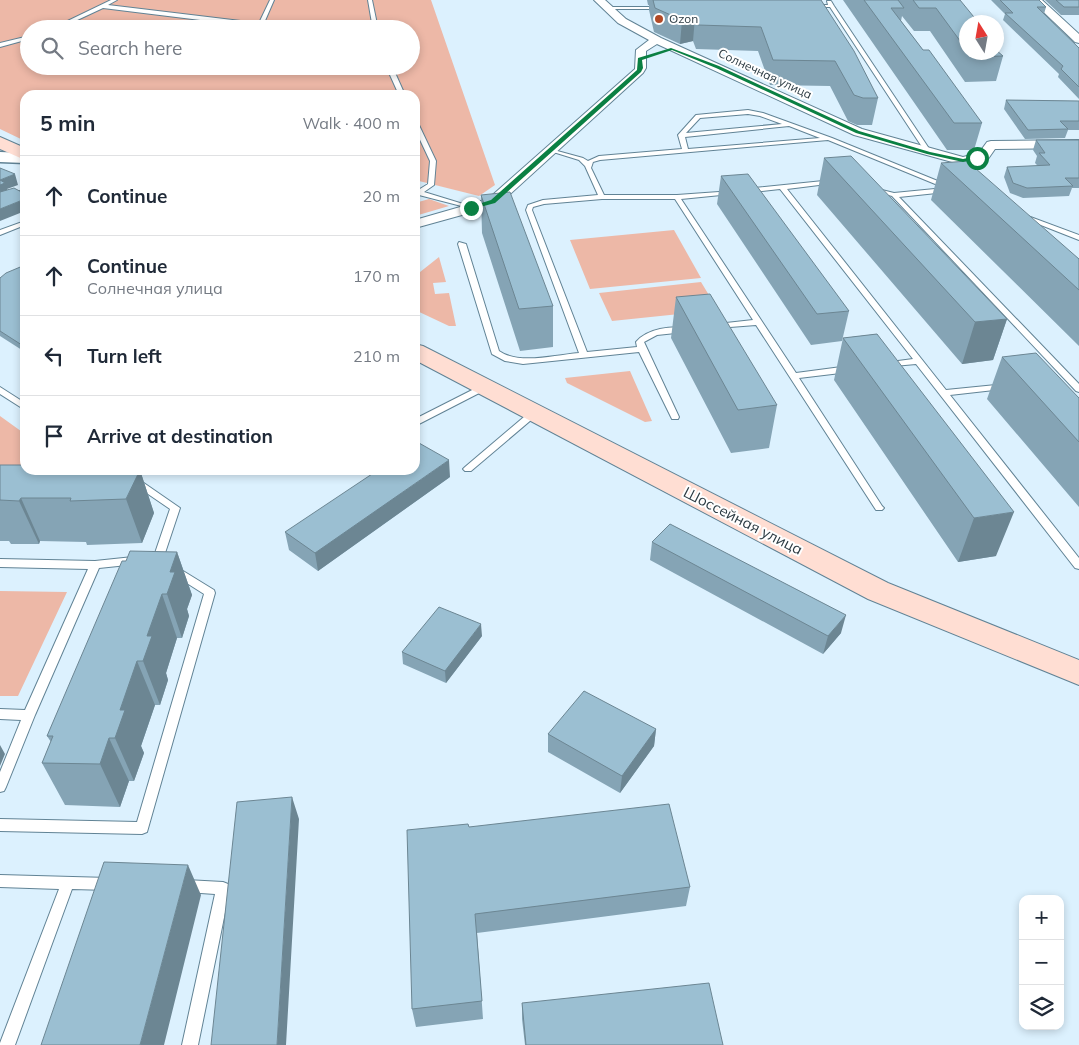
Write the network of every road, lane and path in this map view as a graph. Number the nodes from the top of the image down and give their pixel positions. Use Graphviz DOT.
graph roads {
  1 [pos="115,0"];
  2 [pos="272,0"];
  3 [pos="370,0"];
  4 [pos="828,0"];
  5 [pos="1036,0"];
  6 [pos="603,4"];
  7 [pos="101,6"];
  8 [pos="804,6"];
  9 [pos="832,6"];
  10 [pos="671,8"];
  11 [pos="72,20"];
  12 [pos="216,20"];
  13 [pos="263,20"];
  14 [pos="374,20"];
  15 [pos="20,39"];
  16 [pos="657,40"];
  17 [pos="1079,40"];
  18 [pos="0,45"];
  19 [pos="673,48"];
  20 [pos="640,59"];
  21 [pos="393,75"];
  22 [pos="400,90"];
  23 [pos="792,125"];
  24 [pos="420,134"];
  25 [pos="681,135"];
  26 [pos="830,139"];
  27 [pos="0,142"];
  28 [pos="1079,144"];
  29 [pos="552,150"];
  30 [pos="686,150"];
  31 [pos="20,153"];
  32 [pos="929,153"];
  33 [pos="20,156"];
  34 [pos="0,157"];
  35 [pos="588,165"];
  36 [pos="839,182"];
  37 [pos="782,187"];
  38 [pos="865,187"];
  39 [pos="420,192"];
  40 [pos="20,193"];
  41 [pos="420,195"];
  42 [pos="894,195"];
  43 [pos="602,197"];
  44 [pos="677,197"];
  45 [pos="0,201"];
  46 [pos="471,208"];
  47 [pos="1016,214"];
  48 [pos="420,223"];
  49 [pos="20,225"];
  50 [pos="0,233"];
  51 [pos="1079,238"];
  52 [pos="462,244"];
  53 [pos="758,322"];
  54 [pos="712,327"];
  55 [pos="693,329"];
  56 [pos="642,349"];
  57 [pos="420,354"];
  58 [pos="584,355"];
  59 [pos="917,361"];
  60 [pos="874,366"];
  61 [pos="856,368"];
  62 [pos="793,376"];
  63 [pos="1017,384"];
  64 [pos="484,387"];
  65 [pos="1079,389"];
  66 [pos="0,390"];
  67 [pos="943,393"];
  68 [pos="20,404"];
  69 [pos="534,413"];
  70 [pos="675,417"];
  71 [pos="420,420"];
  72 [pos="468,469"];
  73 [pos="126,475"];
  74 [pos="879,508"];
  75 [pos="158,559"];
  76 [pos="0,563"];
  77 [pos="95,565"];
  78 [pos="1079,565"];
  79 [pos="1079,673"];
  80 [pos="0,714"];
  81 [pos="29,715"];
  82 [pos="0,787"];
  83 [pos="0,824"];
  84 [pos="0,881"];
  85 [pos="68,883"];
  86 [pos="126,885"];
  87 [pos="175,886"];
  88 [pos="7,1045"];
  89 [pos="190,1045"];
  1 -- 7 [label="lane"];
  2 -- 13 [label="lane"];
  3 -- 14 [label="lane"];
  4 -- 9 [label="lane"];
  5 -- 17 [label="street"];
  6 -- 10 [label="lane"];
  6 -- 16 [label="street, Солнечная улица"];
  7 -- 11 [label="lane"];
  7 -- 12 [label="lane"];
  8 -- 9 [label="lane"];
  9 -- 32 [label="lane"];
  15 -- 18 [label="lane"];
  16 -- 19 [label="street, Солнечная улица"];
  16 -- 20 [label="street"];
  19 -- 20 [label="street"];
  19 -- 32 [label="street, Солнечная улица"];
  20 -- 29 [label="street"];
  21 -- 22 [label="lane"];
  23 -- 25 [label="lane"];
  23 -- 25 [label="lane"];
  23 -- 26 [label="lane"];
  24 -- 39 [label="lane"];
  25 -- 30 [label="lane"];
  26 -- 30 [label="lane"];
  26 -- 42 [label="lane"];
  27 -- 31 [label="main road"];
  28 -- 32 [label="street, Солнечная улица"];
  29 -- 35 [label="lane"];
  29 -- 46 [label="street"];
  30 -- 35 [label="lane"];
  33 -- 34 [label="street"];
  35 -- 43 [label="lane"];
  36 -- 37 [label="lane"];
  37 -- 44 [label="lane"];
  37 -- 59 [label="lane"];
  38 -- 42 [label="lane"];
  40 -- 45 [label="lane"];
  41 -- 46 [label="lane"];
  42 -- 65 [label="lane"];
  43 -- 44 [label="lane"];
  43 -- 58 [label="lane"];
  44 -- 53 [label="lane"];
  46 -- 48 [label="street"];
  47 -- 51 [label="lane"];
  49 -- 50 [label="lane"];
  52 -- 58 [label="lane"];
  53 -- 54 [label="lane"];
  53 -- 62 [label="lane"];
  55 -- 56 [label="lane"];
  56 -- 58 [label="lane"];
  56 -- 70 [label="lane"];
  57 -- 64 [label="main road, Шоссейная улица"];
  59 -- 60 [label="lane"];
  59 -- 67 [label="lane"];
  61 -- 62 [label="lane"];
  62 -- 74 [label="lane"];
  63 -- 67 [label="lane"];
  64 -- 69 [label="main road, Шоссейная улица"];
  64 -- 71 [label="lane"];
  66 -- 68 [label="lane"];
  67 -- 78 [label="lane"];
  69 -- 72 [label="lane"];
  69 -- 79 [label="main road, Шоссейная улица"];
  73 -- 75 [label="lane"];
  75 -- 77 [label="lane"];
  75 -- 83 [label="lane"];
  76 -- 77 [label="lane"];
  77 -- 81 [label="lane"];
  80 -- 81 [label="lane"];
  81 -- 82 [label="lane"];
  84 -- 85 [label="lane"];
  85 -- 86 [label="lane"];
  85 -- 88 [label="lane"];
  87 -- 89 [label="lane"];
}
